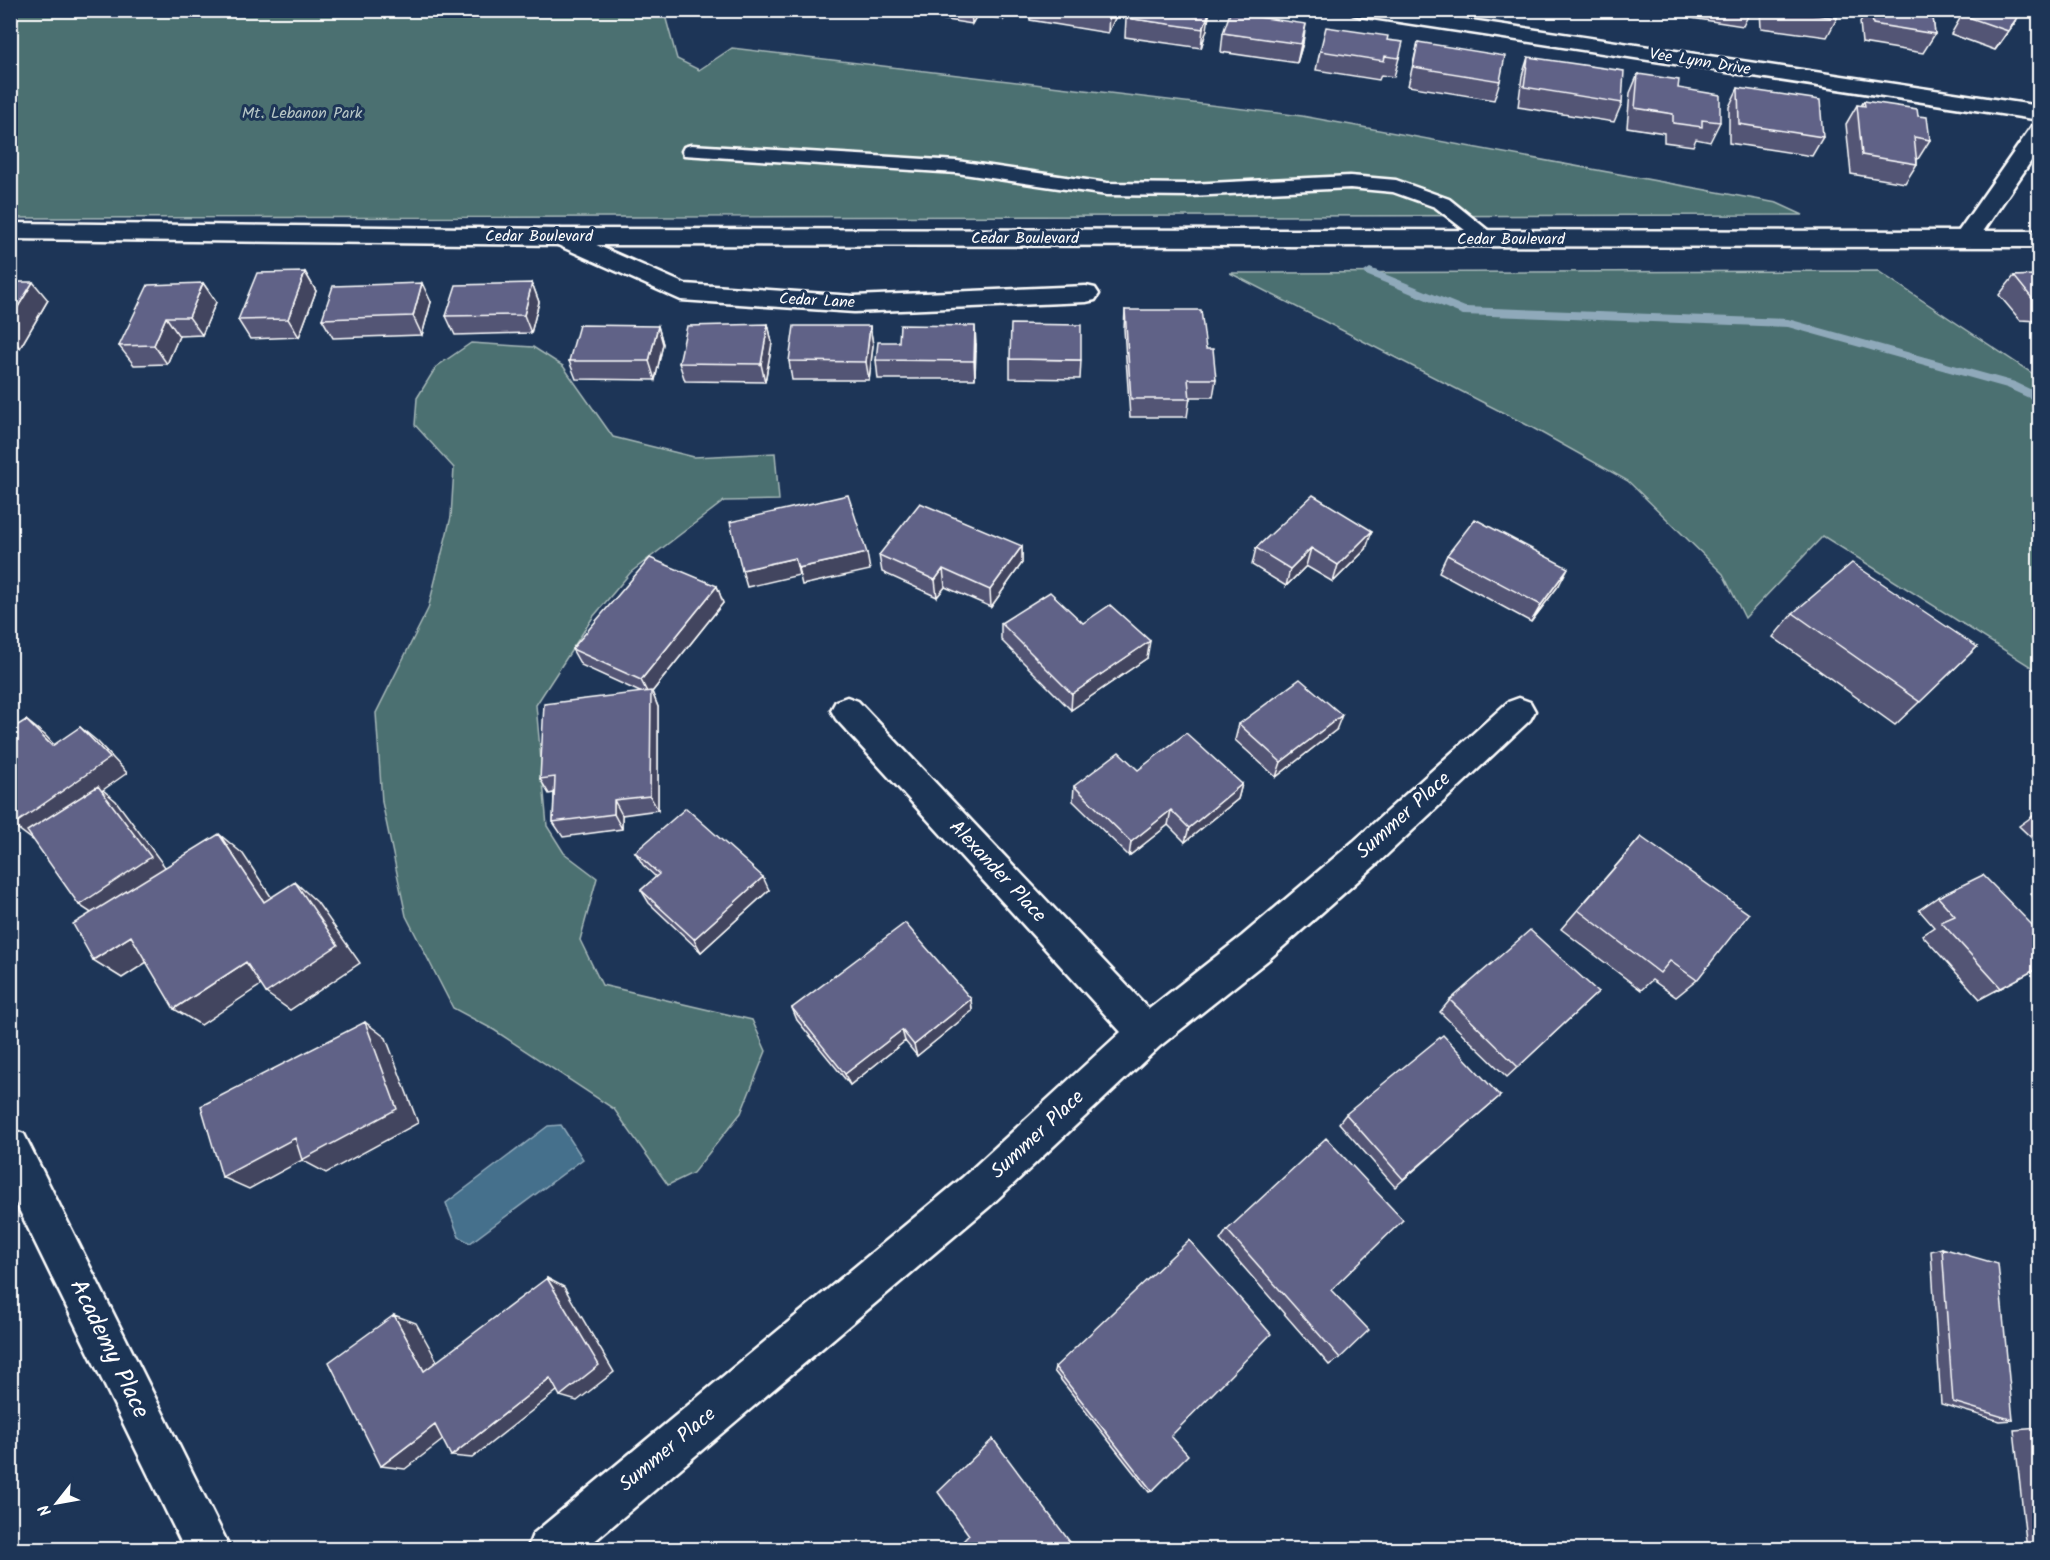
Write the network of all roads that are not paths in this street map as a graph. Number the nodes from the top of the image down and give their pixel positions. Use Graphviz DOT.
graph roads {
  1 [pos="1360,10"];
  2 [pos="2040,113"];
  3 [pos="2040,131"];
  4 [pos="691,152"];
  5 [pos="10,231"];
  6 [pos="560,237"];
  7 [pos="1967,237"];
  8 [pos="2040,239"];
  9 [pos="1490,240"];
  10 [pos="1086,294"];
  11 [pos="848,710"];
  12 [pos="1519,711"];
  13 [pos="1147,1033"];
  14 [pos="10,1148"];
  15 [pos="209,1550"];
  16 [pos="549,1550"];
  1 -- 2 [label="street, Vee Lynn Drive"];
  3 -- 7 [label="street"];
  4 -- 9 [label="lane"];
  5 -- 6 [label="street, Cedar Boulevard"];
  6 -- 9 [label="street, Cedar Boulevard"];
  6 -- 10 [label="street, Cedar Lane"];
  7 -- 8 [label="street, Cedar Boulevard"];
  7 -- 9 [label="street, Cedar Boulevard"];
  11 -- 13 [label="street, Alexander Place"];
  12 -- 13 [label="street, Summer Place"];
  13 -- 16 [label="street, Summer Place"];
  14 -- 15 [label="street, Academy Place"];
}
